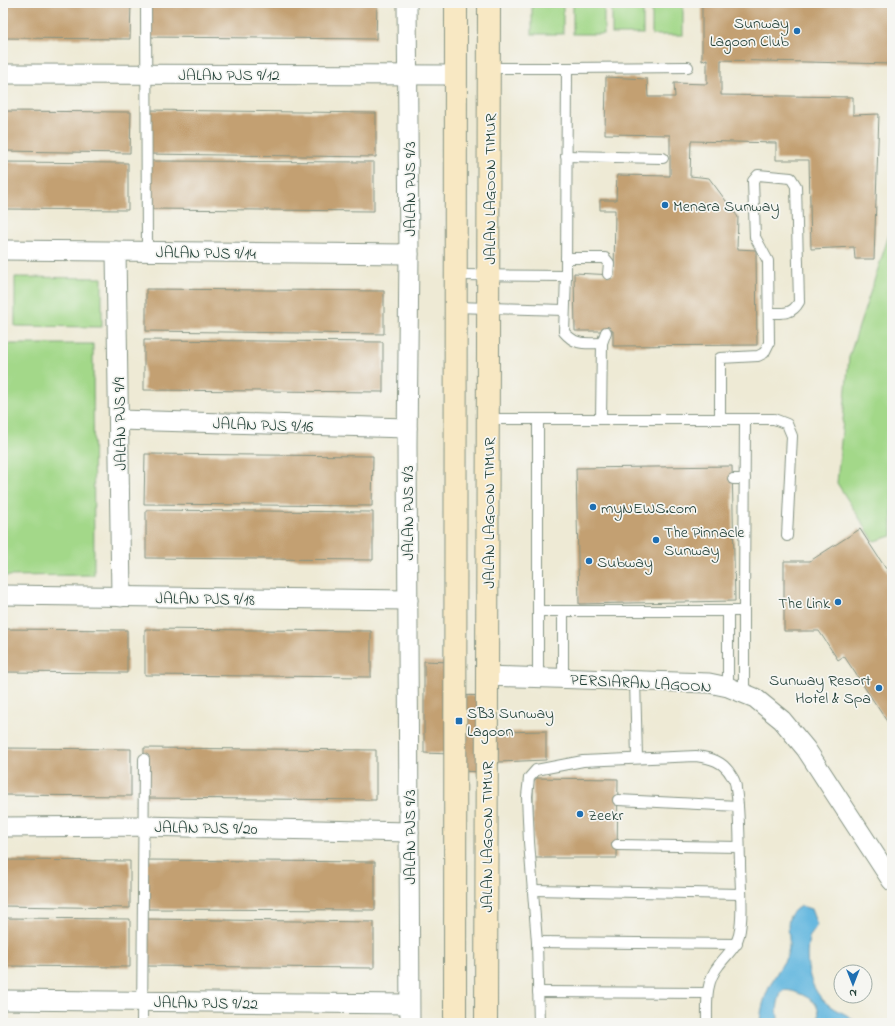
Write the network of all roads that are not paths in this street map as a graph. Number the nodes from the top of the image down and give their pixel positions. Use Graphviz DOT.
graph roads {
  1 [pos="146,3"];
  2 [pos="407,3"];
  3 [pos="456,3"];
  4 [pos="490,3"];
  5 [pos="688,67"];
  6 [pos="489,68"];
  7 [pos="567,68"];
  8 [pos="3,74"];
  9 [pos="146,74"];
  10 [pos="408,74"];
  11 [pos="456,74"];
  12 [pos="566,156"];
  13 [pos="663,158"];
  14 [pos="3,250"];
  15 [pos="116,251"];
  16 [pos="147,252"];
  17 [pos="409,254"];
  18 [pos="566,258"];
  19 [pos="608,274"];
  20 [pos="455,275"];
  21 [pos="489,276"];
  22 [pos="566,276"];
  23 [pos="455,308"];
  24 [pos="488,308"];
  25 [pos="564,310"];
  26 [pos="769,313"];
  27 [pos="606,332"];
  28 [pos="602,343"];
  29 [pos="455,419"];
  30 [pos="488,419"];
  31 [pos="538,419"];
  32 [pos="601,419"];
  33 [pos="720,419"];
  34 [pos="745,419"];
  35 [pos="119,420"];
  36 [pos="407,428"];
  37 [pos="733,479"];
  38 [pos="745,479"];
  39 [pos="787,536"];
  40 [pos="3,595"];
  41 [pos="122,597"];
  42 [pos="408,600"];
  43 [pos="538,611"];
  44 [pos="563,611"];
  45 [pos="728,611"];
  46 [pos="744,611"];
  47 [pos="487,676"];
  48 [pos="538,678"];
  49 [pos="563,678"];
  50 [pos="635,680"];
  51 [pos="736,690"];
  52 [pos="637,758"];
  53 [pos="144,759"];
  54 [pos="618,800"];
  55 [pos="738,806"];
  56 [pos="143,826"];
  57 [pos="3,827"];
  58 [pos="408,832"];
  59 [pos="618,844"];
  60 [pos="739,847"];
  61 [pos="892,881"];
  62 [pos="533,890"];
  63 [pos="741,894"];
  64 [pos="536,942"];
  65 [pos="737,944"];
  66 [pos="538,992"];
  67 [pos="706,993"];
  68 [pos="3,1000"];
  69 [pos="142,1002"];
  70 [pos="410,1004"];
  71 [pos="142,1023"];
  72 [pos="410,1023"];
  73 [pos="455,1023"];
  74 [pos="486,1023"];
  75 [pos="539,1023"];
  76 [pos="707,1023"];
  1 -- 9 [label="lane"];
  2 -- 10 [label="street, JALAN PJS 9/3"];
  3 -- 11 [label="main road, JALAN LAGOON TIMUR"];
  4 -- 6 [label="main road, JALAN LAGOON TIMUR"];
  5 -- 7 [label="lane"];
  6 -- 7 [label="lane"];
  6 -- 21 [label="main road, JALAN LAGOON TIMUR"];
  7 -- 12 [label="lane"];
  8 -- 9 [label="street, JALAN PJS 9/12"];
  9 -- 10 [label="street, JALAN PJS 9/12"];
  9 -- 16 [label="lane"];
  10 -- 11 [label="street, JALAN PJS 9/12"];
  10 -- 17 [label="street, JALAN PJS 9/3"];
  11 -- 20 [label="main road, JALAN LAGOON TIMUR"];
  12 -- 13 [label="lane"];
  12 -- 18 [label="lane"];
  14 -- 15 [label="street, JALAN PJS 9/14"];
  15 -- 16 [label="street, JALAN PJS 9/14"];
  15 -- 35 [label="street, JALAN PJS 9/9"];
  16 -- 17 [label="street, JALAN PJS 9/14"];
  17 -- 36 [label="street, JALAN PJS 9/3"];
  18 -- 19 [label="lane"];
  18 -- 22 [label="lane"];
  20 -- 21 [label="lane"];
  20 -- 23 [label="main road, JALAN LAGOON TIMUR"];
  21 -- 22 [label="lane"];
  21 -- 24 [label="main road, JALAN LAGOON TIMUR"];
  22 -- 25 [label="lane"];
  23 -- 24 [label="lane"];
  23 -- 29 [label="main road, JALAN LAGOON TIMUR"];
  24 -- 25 [label="lane"];
  24 -- 30 [label="main road, JALAN LAGOON TIMUR"];
  25 -- 28 [label="lane"];
  26 -- 26 [label="lane"];
  26 -- 33 [label="lane"];
  27 -- 28 [label="lane"];
  28 -- 32 [label="lane"];
  29 -- 30 [label="main road"];
  29 -- 73 [label="main road, JALAN LAGOON TIMUR"];
  30 -- 31 [label="lane"];
  30 -- 47 [label="main road, JALAN LAGOON TIMUR"];
  31 -- 32 [label="lane"];
  31 -- 43 [label="lane"];
  32 -- 33 [label="lane"];
  33 -- 34 [label="lane"];
  34 -- 38 [label="lane"];
  34 -- 39 [label="lane"];
  35 -- 36 [label="street, JALAN PJS 9/16"];
  35 -- 41 [label="street, JALAN PJS 9/9"];
  36 -- 42 [label="street, JALAN PJS 9/3"];
  37 -- 38 [label="lane"];
  38 -- 46 [label="lane"];
  40 -- 41 [label="street, JALAN PJS 9/18"];
  41 -- 42 [label="street, JALAN PJS 9/18"];
  42 -- 58 [label="street, JALAN PJS 9/3"];
  43 -- 44 [label="lane"];
  43 -- 48 [label="lane"];
  44 -- 45 [label="lane"];
  44 -- 49 [label="lane"];
  45 -- 46 [label="lane"];
  45 -- 51 [label="lane"];
  46 -- 51 [label="lane"];
  47 -- 48 [label="street, PERSIARAN LAGOON"];
  47 -- 74 [label="main road, JALAN LAGOON TIMUR"];
  48 -- 49 [label="street, PERSIARAN LAGOON"];
  49 -- 50 [label="street, PERSIARAN LAGOON"];
  50 -- 51 [label="street, PERSIARAN LAGOON"];
  50 -- 52 [label="lane"];
  51 -- 61 [label="street, PERSIARAN LAGOON"];
  52 -- 55 [label="lane"];
  52 -- 62 [label="lane"];
  53 -- 56 [label="lane"];
  54 -- 55 [label="lane"];
  55 -- 60 [label="lane"];
  56 -- 57 [label="street, JALAN PJS 9/20"];
  56 -- 58 [label="street, JALAN PJS 9/20"];
  56 -- 69 [label="lane"];
  58 -- 70 [label="street, JALAN PJS 9/3"];
  59 -- 60 [label="lane"];
  60 -- 63 [label="lane"];
  62 -- 63 [label="lane"];
  62 -- 64 [label="lane"];
  63 -- 65 [label="lane"];
  64 -- 65 [label="lane"];
  64 -- 66 [label="lane"];
  65 -- 67 [label="lane"];
  66 -- 67 [label="lane"];
  66 -- 75 [label="lane"];
  67 -- 76 [label="lane"];
  68 -- 69 [label="street, JALAN PJS 9/22"];
  69 -- 70 [label="street, JALAN PJS 9/22"];
  69 -- 71 [label="lane"];
  70 -- 72 [label="street, JALAN PJS 9/3"];
}
